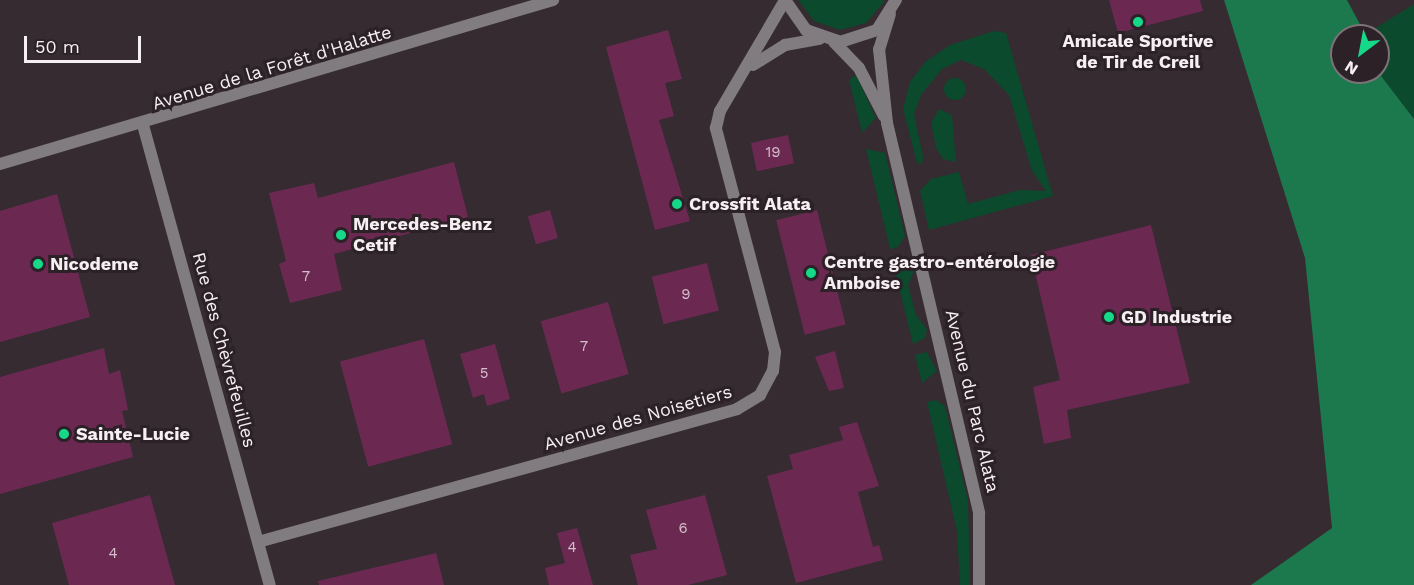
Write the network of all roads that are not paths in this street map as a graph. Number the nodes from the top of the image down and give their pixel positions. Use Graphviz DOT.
graph roads {
  1 [pos="553,0"];
  2 [pos="785,0"];
  3 [pos="896,0"];
  4 [pos="890,14"];
  5 [pos="828,41"];
  6 [pos="748,70"];
  7 [pos="887,123"];
  8 [pos="143,125"];
  9 [pos="0,164"];
  10 [pos="258,542"];
  11 [pos="270,585"];
  12 [pos="979,585"];
  1 -- 8 [label="street, Avenue de la Forêt d'Halatte"];
  2 -- 5 [label="street, Avenue du Parc Alata"];
  2 -- 6 [label="street, Avenue des Noisetiers"];
  3 -- 4 [label="street, Avenue du Parc Alata"];
  4 -- 5 [label="street, Avenue des Noisetiers"];
  4 -- 7 [label="street, Avenue du Parc Alata"];
  5 -- 6 [label="street, Avenue des Noisetiers"];
  5 -- 7 [label="street, Avenue du Parc Alata"];
  6 -- 10 [label="street, Avenue des Noisetiers"];
  7 -- 12 [label="street, Avenue du Parc Alata"];
  8 -- 9 [label="street, Avenue de la Forêt d'Halatte"];
  8 -- 10 [label="street, Rue des Chèvrefeuilles"];
  10 -- 11 [label="street, Rue des Chèvrefeuilles"];
}
